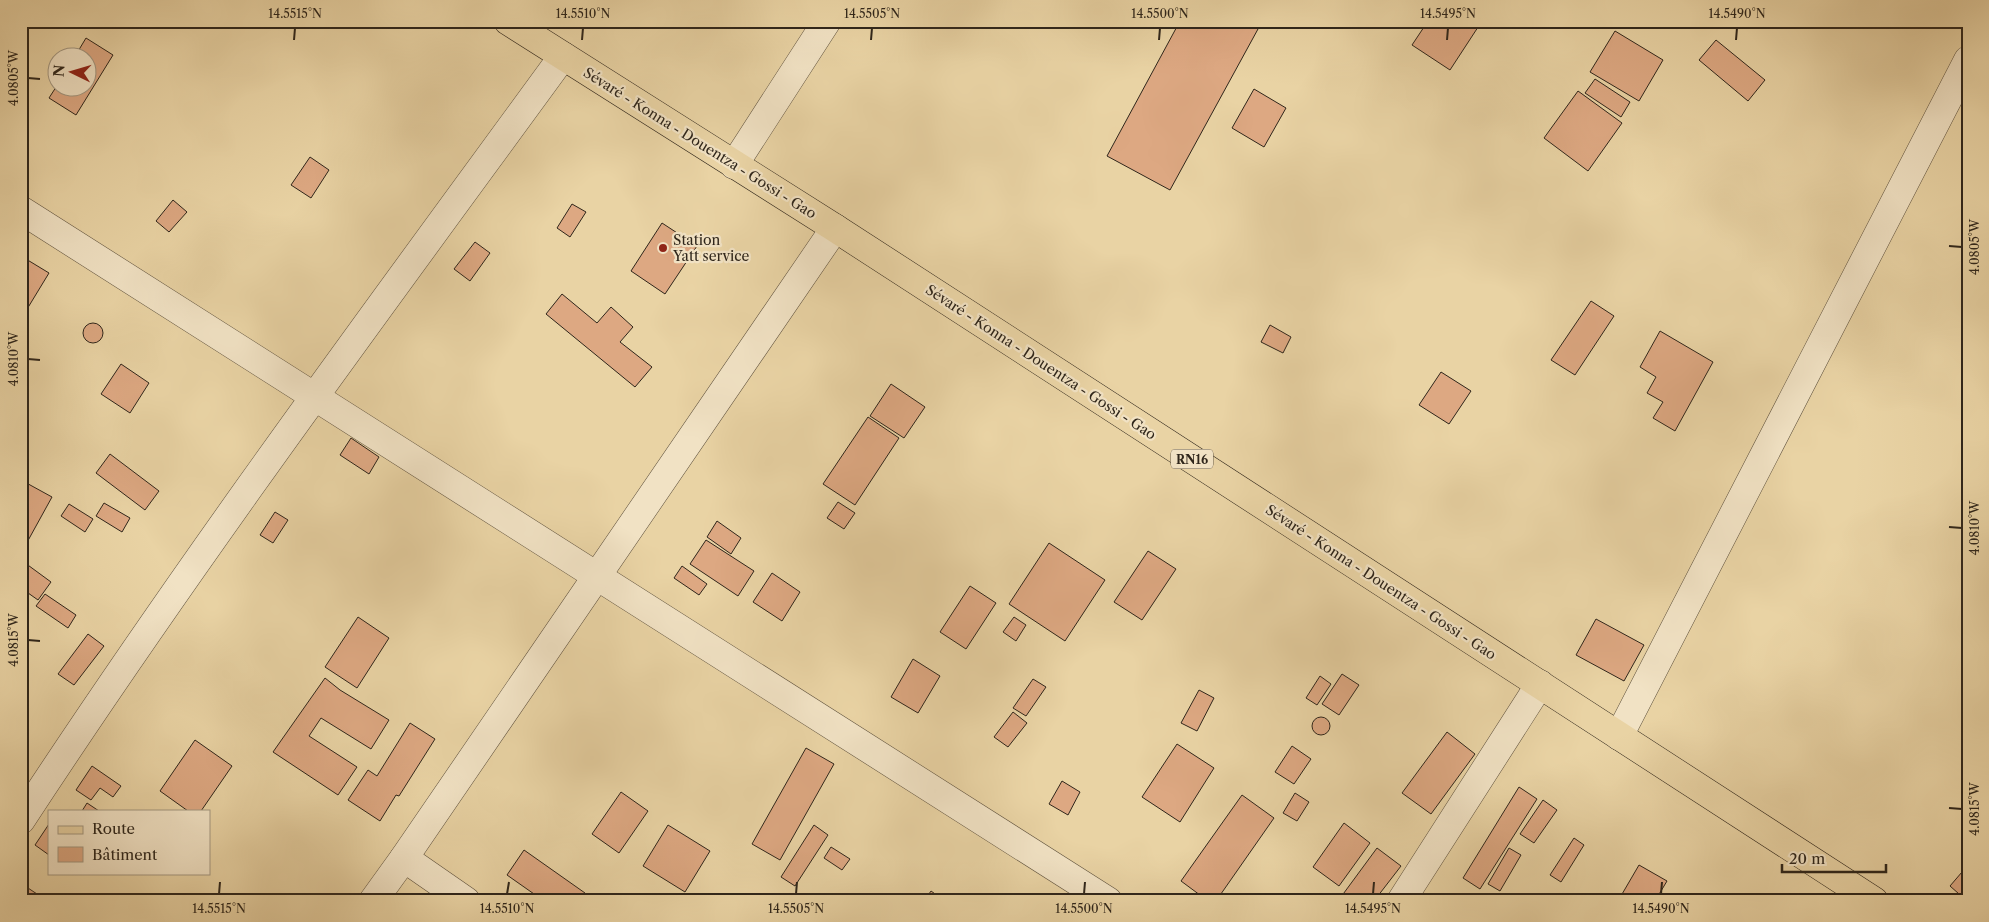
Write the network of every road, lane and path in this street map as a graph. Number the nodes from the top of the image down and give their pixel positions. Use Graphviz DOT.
graph roads {
  1 [pos="508,21"];
  2 [pos="828,21"];
  3 [pos="563,56"];
  4 [pos="1968,60"];
  5 [pos="734,164"];
  6 [pos="21,210"];
  7 [pos="835,228"];
  8 [pos="314,396"];
  9 [pos="596,576"];
  10 [pos="1540,684"];
  11 [pos="1620,736"];
  12 [pos="21,820"];
  13 [pos="404,858"];
  14 [pos="372,901"];
  15 [pos="466,901"];
  16 [pos="1108,901"];
  17 [pos="1400,901"];
  18 [pos="1874,901"];
  1 -- 3 [label="main road, Sévaré - Konna - Douentza - Gossi - Gao / RN16"];
  2 -- 5 [label="street"];
  3 -- 5 [label="main road, Sévaré - Konna - Douentza - Gossi - Gao / RN16"];
  3 -- 8 [label="street"];
  4 -- 11 [label="street"];
  5 -- 7 [label="main road, Sévaré - Konna - Douentza - Gossi - Gao / RN16"];
  6 -- 8 [label="street"];
  7 -- 9 [label="street"];
  7 -- 10 [label="main road, Sévaré - Konna - Douentza - Gossi - Gao / RN16"];
  8 -- 9 [label="street"];
  8 -- 12 [label="street"];
  9 -- 13 [label="street"];
  9 -- 16 [label="street"];
  10 -- 11 [label="main road, Sévaré - Konna - Douentza - Gossi - Gao / RN16"];
  10 -- 17 [label="street"];
  11 -- 18 [label="main road, Sévaré - Konna - Douentza - Gossi - Gao / RN16"];
  13 -- 14 [label="street"];
  13 -- 15 [label="street"];
}
